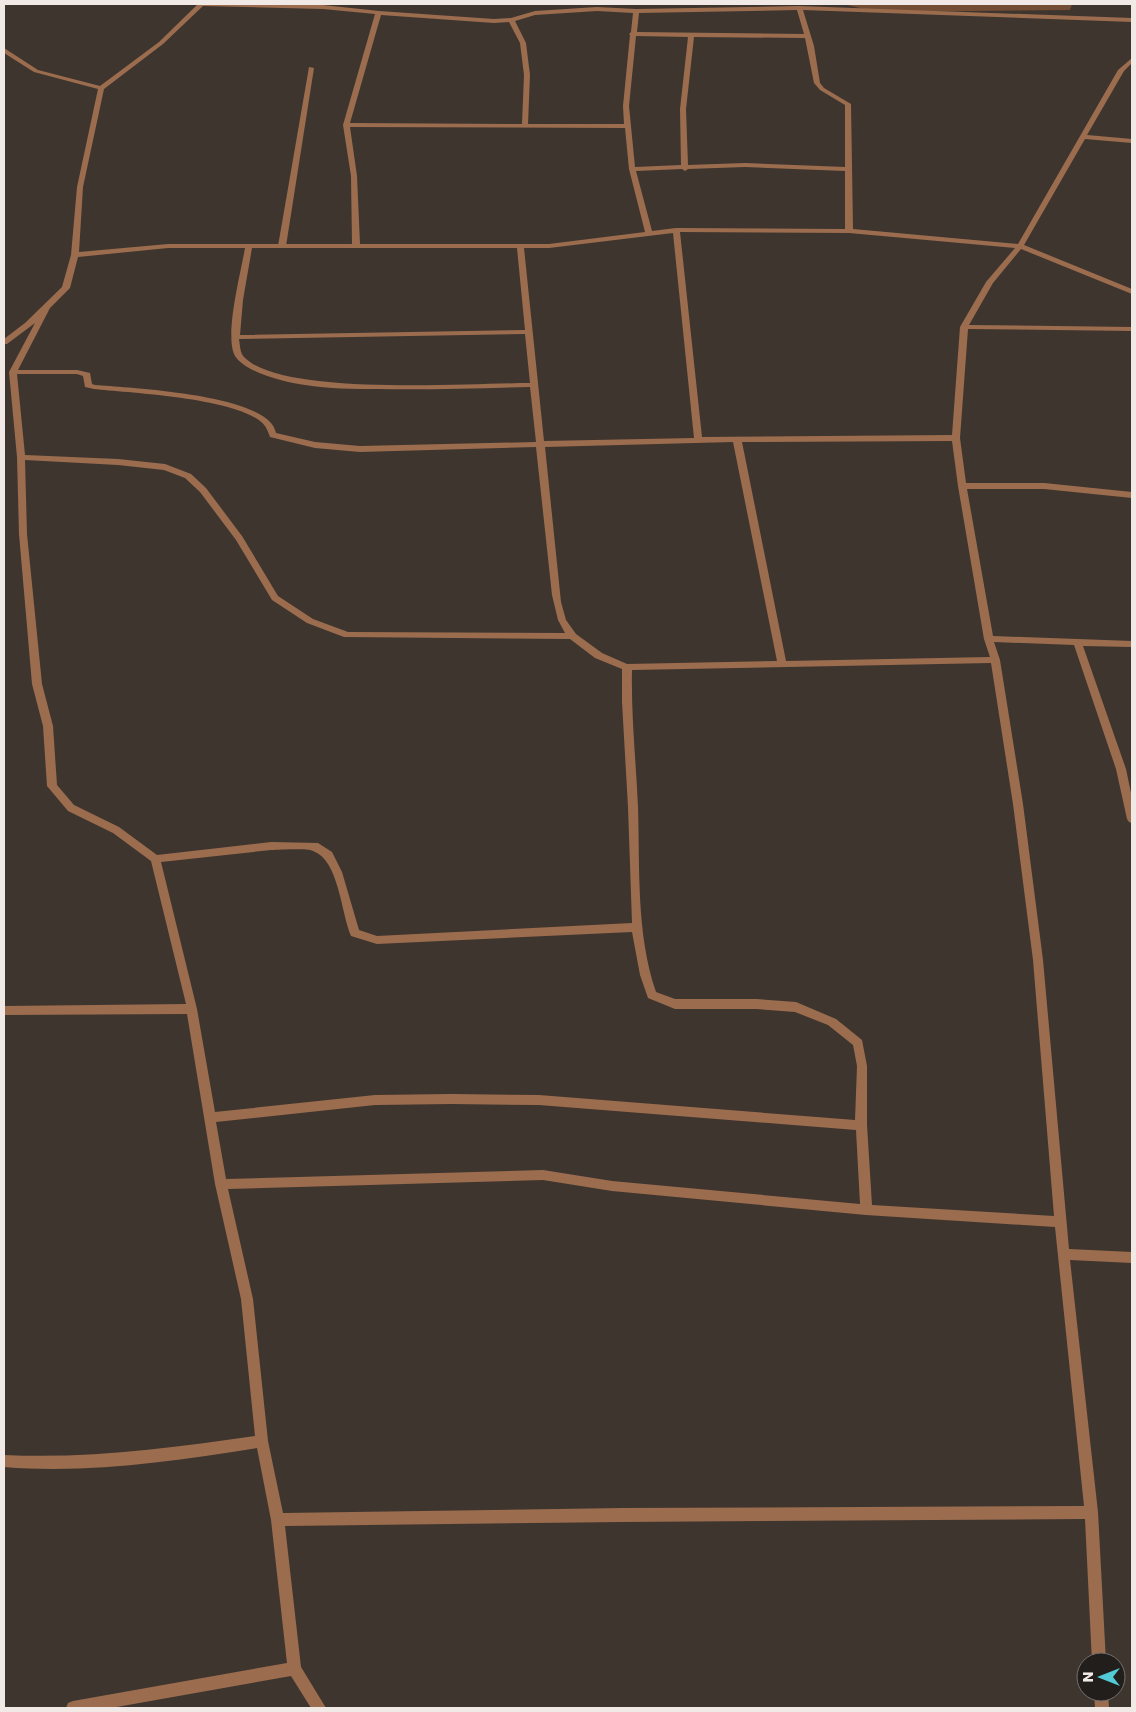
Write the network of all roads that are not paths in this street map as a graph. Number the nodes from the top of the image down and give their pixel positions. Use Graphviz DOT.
graph roads {
  1 [pos="203,4"];
  2 [pos="598,6"];
  3 [pos="758,7"];
  4 [pos="799,8"];
  5 [pos="636,11"];
  6 [pos="379,13"];
  7 [pos="510,20"];
  8 [pos="1132,20"];
  9 [pos="632,34"];
  10 [pos="691,35"];
  11 [pos="807,36"];
  12 [pos="4,50"];
  13 [pos="1132,60"];
  14 [pos="310,68"];
  15 [pos="101,88"];
  16 [pos="346,125"];
  17 [pos="525,125"];
  18 [pos="627,126"];
  19 [pos="1083,137"];
  20 [pos="1132,141"];
  21 [pos="632,168"];
  22 [pos="685,168"];
  23 [pos="848,168"];
  24 [pos="676,230"];
  25 [pos="849,231"];
  26 [pos="649,232"];
  27 [pos="248,246"];
  28 [pos="282,246"];
  29 [pos="356,246"];
  30 [pos="520,246"];
  31 [pos="1020,246"];
  32 [pos="75,255"];
  33 [pos="1132,292"];
  34 [pos="47,306"];
  35 [pos="964,327"];
  36 [pos="1132,329"];
  37 [pos="529,332"];
  38 [pos="237,337"];
  39 [pos="4,342"];
  40 [pos="13,372"];
  41 [pos="534,385"];
  42 [pos="956,438"];
  43 [pos="737,439"];
  44 [pos="698,440"];
  45 [pos="540,444"];
  46 [pos="21,457"];
  47 [pos="962,486"];
  48 [pos="1132,495"];
  49 [pos="572,636"];
  50 [pos="989,639"];
  51 [pos="1078,643"];
  52 [pos="1132,644"];
  53 [pos="995,660"];
  54 [pos="782,665"];
  55 [pos="627,667"];
  56 [pos="1132,819"];
  57 [pos="155,860"];
  58 [pos="638,927"];
  59 [pos="192,1009"];
  60 [pos="4,1011"];
  61 [pos="209,1118"];
  62 [pos="861,1125"];
  63 [pos="221,1184"];
  64 [pos="866,1210"];
  65 [pos="1060,1222"];
  66 [pos="1064,1254"];
  67 [pos="1132,1257"];
  68 [pos="262,1441"];
  69 [pos="4,1461"];
  70 [pos="1091,1512"];
  71 [pos="278,1520"];
  72 [pos="1098,1652"];
  73 [pos="294,1669"];
  74 [pos="73,1708"];
  75 [pos="320,1708"];
  1 -- 6 [label="street"];
  1 -- 15 [label="street"];
  2 -- 5 [label="street"];
  2 -- 7 [label="street"];
  3 -- 4 [label="street"];
  3 -- 5 [label="street"];
  4 -- 8 [label="street"];
  4 -- 11 [label="street"];
  5 -- 9 [label="street"];
  6 -- 7 [label="street"];
  6 -- 16 [label="street"];
  7 -- 17 [label="street"];
  9 -- 10 [label="street"];
  9 -- 18 [label="street"];
  10 -- 11 [label="street"];
  10 -- 22 [label="street"];
  11 -- 23 [label="street"];
  12 -- 15 [label="street"];
  13 -- 19 [label="street"];
  14 -- 28 [label="street"];
  15 -- 32 [label="street"];
  16 -- 17 [label="street"];
  16 -- 29 [label="street"];
  17 -- 18 [label="street"];
  18 -- 21 [label="street"];
  19 -- 20 [label="street"];
  19 -- 31 [label="street"];
  21 -- 22 [label="street"];
  21 -- 26 [label="street"];
  22 -- 23 [label="street"];
  23 -- 25 [label="street"];
  24 -- 25 [label="street"];
  24 -- 26 [label="street"];
  24 -- 44 [label="street"];
  25 -- 31 [label="street"];
  26 -- 30 [label="street"];
  27 -- 28 [label="street"];
  27 -- 32 [label="street"];
  27 -- 38 [label="street"];
  28 -- 29 [label="street"];
  29 -- 30 [label="street"];
  30 -- 37 [label="street"];
  31 -- 33 [label="street"];
  31 -- 35 [label="street"];
  32 -- 34 [label="street"];
  34 -- 39 [label="street"];
  34 -- 40 [label="street"];
  35 -- 36 [label="street"];
  35 -- 42 [label="street"];
  37 -- 38 [label="street"];
  37 -- 41 [label="street"];
  38 -- 41 [label="street"];
  40 -- 45 [label="street"];
  40 -- 46 [label="street"];
  41 -- 45 [label="street"];
  42 -- 43 [label="street"];
  42 -- 47 [label="street"];
  43 -- 44 [label="street"];
  43 -- 54 [label="street"];
  44 -- 45 [label="street"];
  45 -- 49 [label="street"];
  46 -- 49 [label="street"];
  46 -- 57 [label="street"];
  47 -- 48 [label="street"];
  47 -- 50 [label="street"];
  49 -- 55 [label="street"];
  50 -- 51 [label="street"];
  50 -- 53 [label="street"];
  51 -- 52 [label="street"];
  51 -- 56 [label="street"];
  53 -- 54 [label="street"];
  53 -- 65 [label="street"];
  54 -- 55 [label="street"];
  55 -- 58 [label="street"];
  57 -- 58 [label="street"];
  57 -- 59 [label="street"];
  58 -- 62 [label="street"];
  59 -- 60 [label="street"];
  59 -- 61 [label="street"];
  61 -- 62 [label="street"];
  61 -- 63 [label="street"];
  62 -- 64 [label="street"];
  63 -- 64 [label="street"];
  63 -- 68 [label="street"];
  64 -- 65 [label="street"];
  65 -- 66 [label="street"];
  66 -- 67 [label="street"];
  66 -- 70 [label="street"];
  68 -- 69 [label="street"];
  68 -- 71 [label="street"];
  70 -- 71 [label="street"];
  70 -- 72 [label="street"];
  71 -- 73 [label="street"];
  73 -- 74 [label="street"];
  73 -- 75 [label="street"];
}
